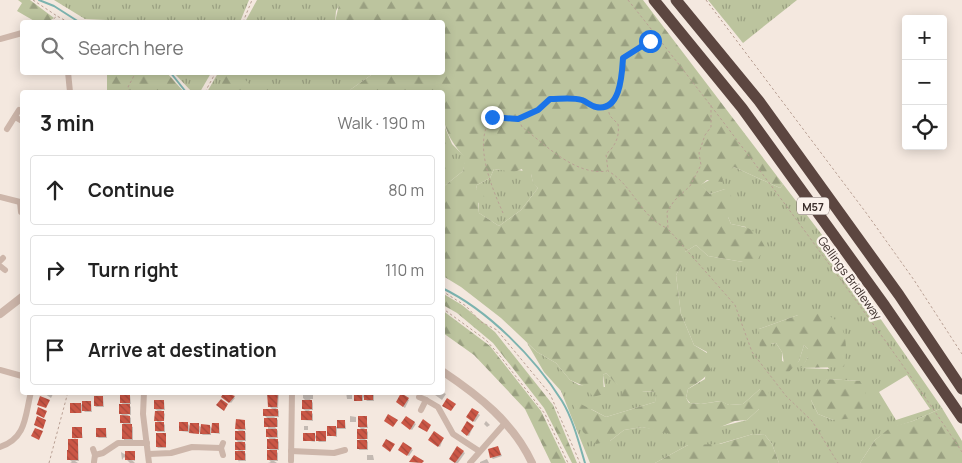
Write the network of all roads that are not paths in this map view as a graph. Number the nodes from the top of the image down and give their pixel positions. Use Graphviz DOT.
graph roads {
  1 [pos="654,0"];
  2 [pos="676,0"];
  3 [pos="20,34"];
  4 [pos="0,39"];
  5 [pos="68,75"];
  6 [pos="70,90"];
  7 [pos="20,118"];
  8 [pos="7,129"];
  9 [pos="0,197"];
  10 [pos="20,202"];
  11 [pos="20,299"];
  12 [pos="0,314"];
  13 [pos="0,370"];
  14 [pos="445,373"];
  15 [pos="20,375"];
  16 [pos="962,388"];
  17 [pos="30,395"];
  18 [pos="144,395"];
  19 [pos="292,395"];
  20 [pos="418,397"];
  21 [pos="426,400"];
  22 [pos="421,410"];
  23 [pos="962,418"];
  24 [pos="505,423"];
  25 [pos="147,443"];
  26 [pos="0,446"];
  27 [pos="222,449"];
  28 [pos="346,450"];
  29 [pos="479,450"];
  30 [pos="291,451"];
  31 [pos="148,454"];
  32 [pos="94,455"];
  33 [pos="291,461"];
  34 [pos="149,463"];
  35 [pos="470,463"];
  36 [pos="532,463"];
  1 -- 23 [label="highway, M57"];
  2 -- 16 [label="highway, M57"];
  3 -- 4 [label="street"];
  5 -- 6 [label="street"];
  7 -- 8 [label="street"];
  9 -- 10 [label="street"];
  11 -- 12 [label="street"];
  13 -- 15 [label="street"];
  14 -- 24 [label="street"];
  17 -- 26 [label="street"];
  18 -- 25 [label="street"];
  19 -- 30 [label="street"];
  20 -- 21 [label="street"];
  21 -- 22 [label="street"];
  21 -- 29 [label="street"];
  24 -- 29 [label="street"];
  24 -- 36 [label="street"];
  25 -- 31 [label="street"];
  25 -- 32 [label="street"];
  27 -- 31 [label="street"];
  28 -- 30 [label="street"];
  29 -- 35 [label="street"];
  30 -- 33 [label="street"];
  31 -- 34 [label="street"];
}
